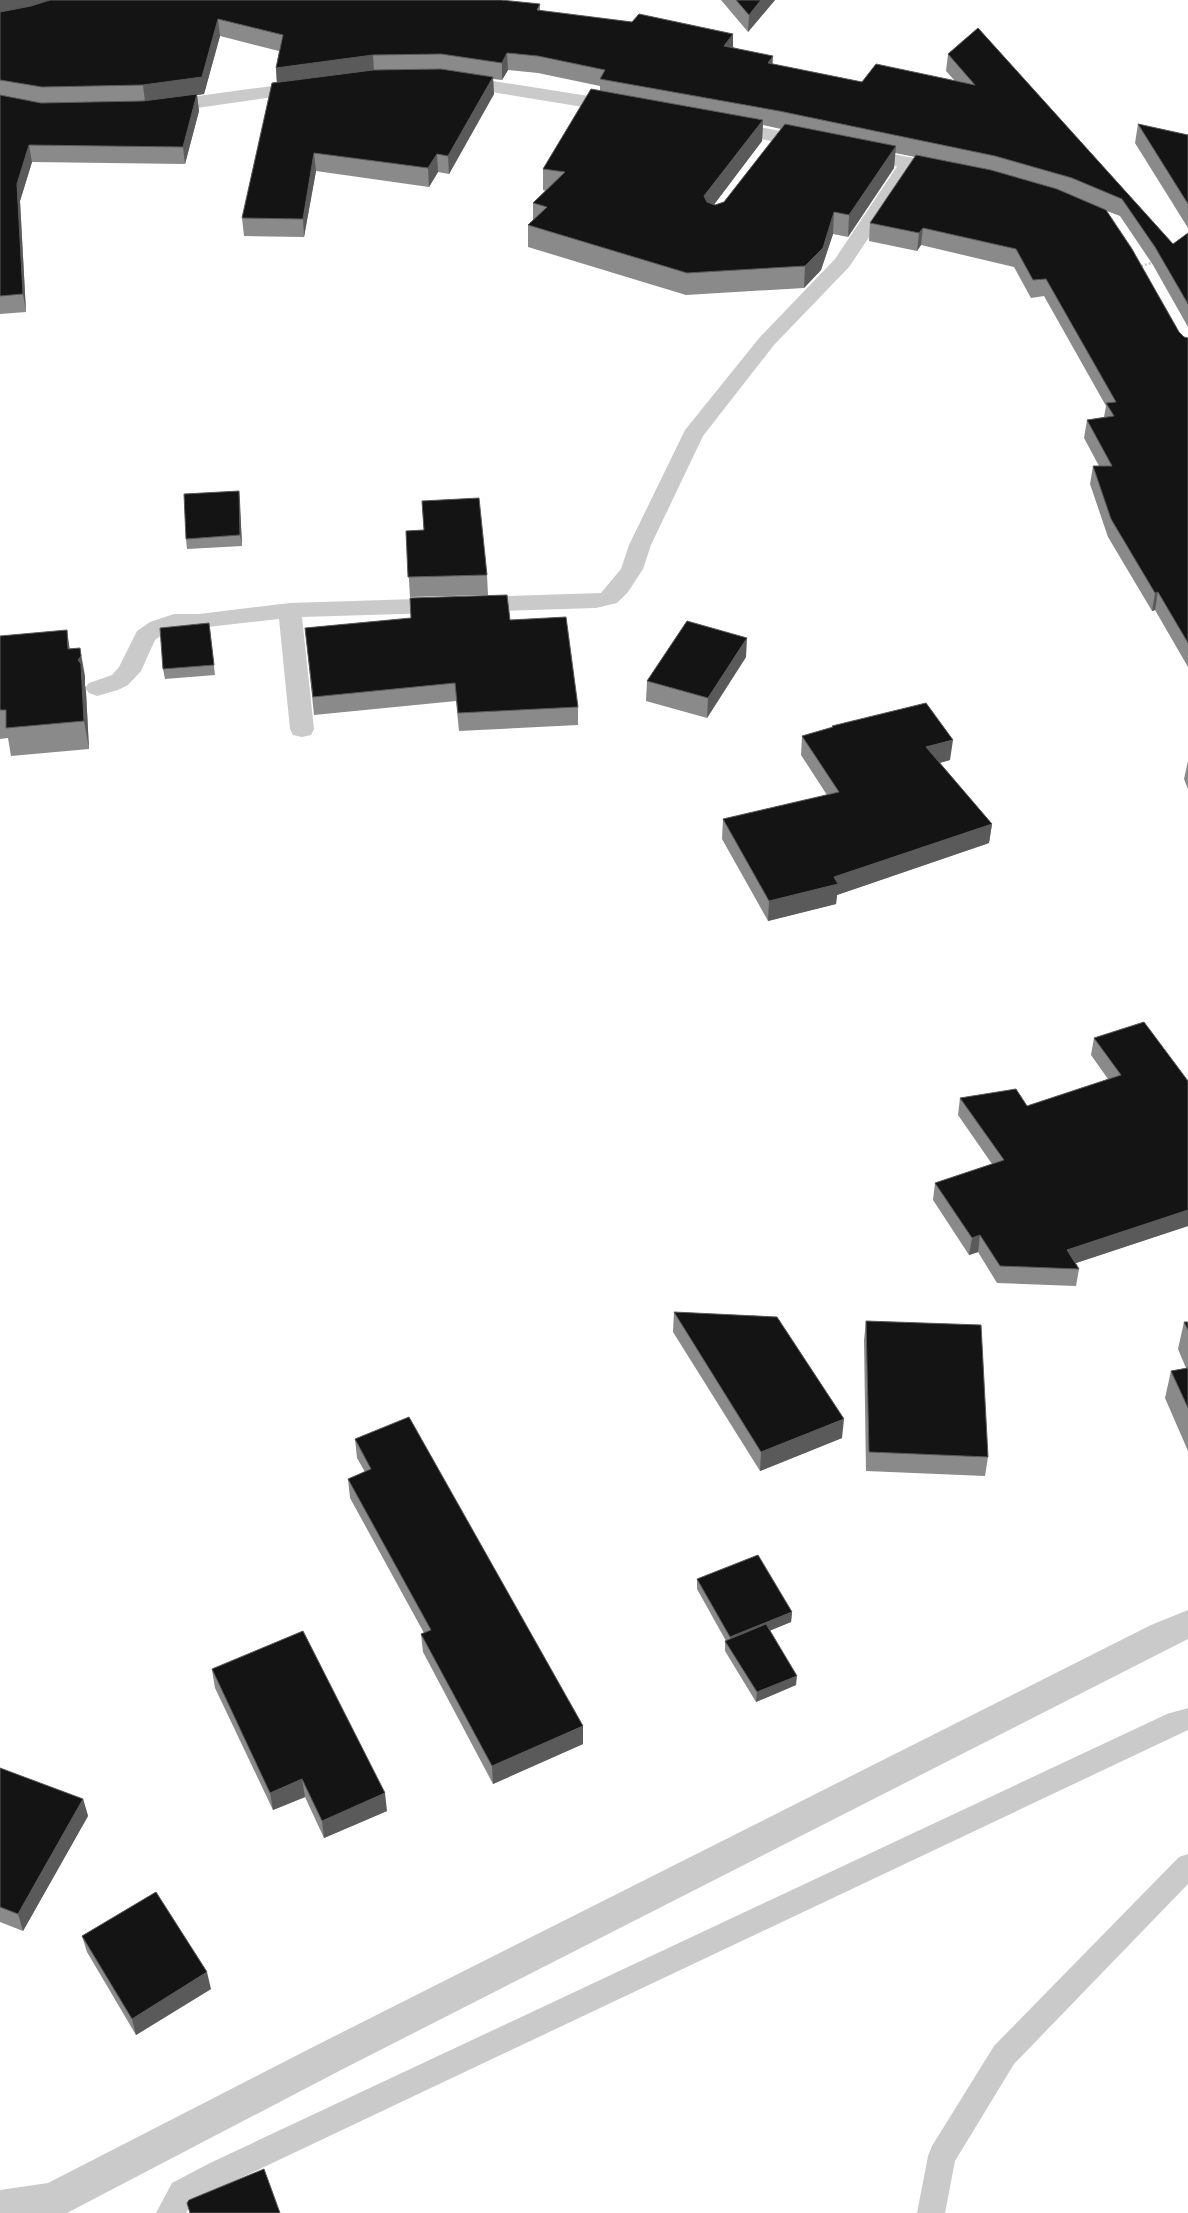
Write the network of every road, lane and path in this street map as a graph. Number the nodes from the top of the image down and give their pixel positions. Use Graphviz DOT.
graph roads {
  1 [pos="432,80"];
  2 [pos="329,85"];
  3 [pos="145,110"];
  4 [pos="640,111"];
  5 [pos="709,124"];
  6 [pos="909,163"];
  7 [pos="965,175"];
  8 [pos="1160,260"];
  9 [pos="1141,266"];
  10 [pos="290,610"];
  11 [pos="97,688"];
  12 [pos="302,729"];
  13 [pos="1188,1624"];
  14 [pos="1188,1719"];
  15 [pos="1188,1866"];
  16 [pos="51,2207"];
  17 [pos="0,2209"];
  18 [pos="170,2213"];
  19 [pos="931,2213"];
  1 -- 4 [label="street"];
  2 -- 3 [label="street"];
  5 -- 6 [label="street"];
  6 -- 7 [label="street"];
  6 -- 10 [label="street"];
  8 -- 9 [label="path"];
  10 -- 11 [label="street"];
  10 -- 12 [label="street"];
  13 -- 16 [label="street"];
  14 -- 18 [label="lane"];
  15 -- 19 [label="lane"];
  16 -- 17 [label="street"];
}
